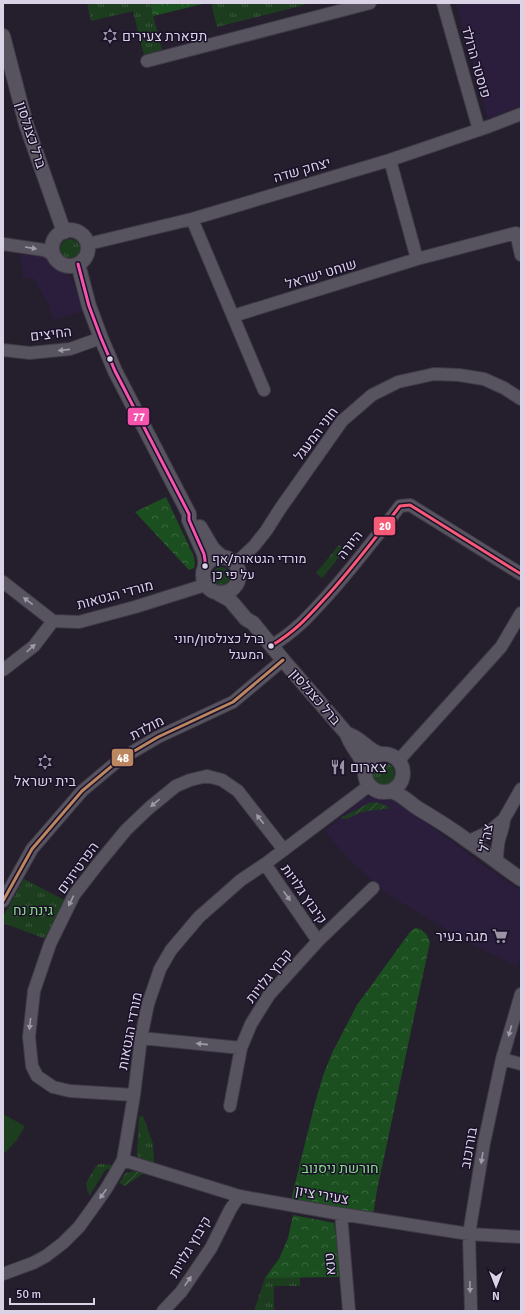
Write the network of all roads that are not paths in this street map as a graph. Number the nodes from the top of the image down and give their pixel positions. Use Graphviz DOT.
graph roads {
  1 [pos="370,3"];
  2 [pos="443,3"];
  3 [pos="3,36"];
  4 [pos="147,61"];
  5 [pos="521,114"];
  6 [pos="479,130"];
  7 [pos="390,160"];
  8 [pos="192,220"];
  9 [pos="64,232"];
  10 [pos="3,244"];
  11 [pos="88,244"];
  12 [pos="521,255"];
  13 [pos="56,258"];
  14 [pos="417,259"];
  15 [pos="78,264"];
  16 [pos="232,316"];
  17 [pos="101,338"];
  18 [pos="3,350"];
  19 [pos="264,390"];
  20 [pos="521,399"];
  21 [pos="189,514"];
  22 [pos="222,557"];
  23 [pos="235,564"];
  24 [pos="205,566"];
  25 [pos="521,574"];
  26 [pos="238,581"];
  27 [pos="3,582"];
  28 [pos="205,585"];
  29 [pos="219,594"];
  30 [pos="521,613"];
  31 [pos="53,620"];
  32 [pos="253,623"];
  33 [pos="271,646"];
  34 [pos="283,660"];
  35 [pos="3,670"];
  36 [pos="347,734"];
  37 [pos="381,754"];
  38 [pos="398,761"];
  39 [pos="365,771"];
  40 [pos="402,778"];
  41 [pos="370,785"];
  42 [pos="521,789"];
  43 [pos="391,790"];
  44 [pos="429,814"];
  45 [pos="504,820"];
  46 [pos="469,841"];
  47 [pos="284,850"];
  48 [pos="497,862"];
  49 [pos="265,864"];
  50 [pos="521,879"];
  51 [pos="373,888"];
  52 [pos="3,901"];
  53 [pos="318,941"];
  54 [pos="521,994"];
  55 [pos="141,1038"];
  56 [pos="241,1048"];
  57 [pos="502,1059"];
  58 [pos="521,1064"];
  59 [pos="134,1095"];
  60 [pos="230,1106"];
  61 [pos="123,1160"];
  62 [pos="239,1196"];
  63 [pos="341,1214"];
  64 [pos="469,1234"];
  65 [pos="521,1237"];
  66 [pos="3,1274"];
  67 [pos="163,1311"];
  68 [pos="349,1311"];
  69 [pos="470,1311"];
  1 -- 4 [label="street"];
  2 -- 6 [label="street, פוסטר הרולד"];
  3 -- 9 [label="street, ברל כצנלסון"];
  5 -- 6 [label="street, יצחק שדה"];
  6 -- 7 [label="street, יצחק שדה"];
  7 -- 8 [label="street, יצחק שדה"];
  7 -- 14 [label="street"];
  8 -- 11 [label="street, יצחק שדה"];
  8 -- 16 [label="street"];
  9 -- 11 [label="street"];
  9 -- 13 [label="street"];
  10 -- 13 [label="street, one-way"];
  11 -- 15 [label="street"];
  12 -- 14 [label="street, שוחט ישראל"];
  13 -- 15 [label="street"];
  14 -- 16 [label="street, שוחט ישראל"];
  15 -- 17 [label="street"];
  16 -- 19 [label="street"];
  17 -- 18 [label="street, החיצים, one-way"];
  17 -- 21 [label="street"];
  20 -- 23 [label="street, חוני המעגל"];
  21 -- 22 [label="street"];
  21 -- 24 [label="street"];
  22 -- 23 [label="street"];
  22 -- 24 [label="street"];
  23 -- 26 [label="street, ברל כצנלסון"];
  24 -- 28 [label="street"];
  25 -- 33 [label="street, היורה"];
  26 -- 29 [label="street"];
  26 -- 32 [label="street, ברל כצנלסון"];
  31 -- 27 [label="street, one-way"];
  28 -- 29 [label="street, ברל כצנלסון"];
  28 -- 31 [label="street, מורדי הגטאות"];
  29 -- 32 [label="street, ברל כצנלסון"];
  30 -- 38 [label="street"];
  35 -- 31 [label="street, one-way"];
  32 -- 33 [label="street, ברל כצנלסון"];
  33 -- 34 [label="street, ברל כצנלסון"];
  34 -- 36 [label="street, ברל כצנלסון"];
  34 -- 52 [label="street, מולדת"];
  36 -- 37 [label="street, ברל כצנלסון"];
  36 -- 39 [label="street, ברל כצנלסון"];
  37 -- 38 [label="street, ברל כצנלסון"];
  37 -- 39 [label="street"];
  38 -- 40 [label="street"];
  39 -- 41 [label="street, ברל כצנלסון"];
  40 -- 43 [label="street"];
  40 -- 44 [label="street"];
  41 -- 43 [label="street"];
  41 -- 47 [label="street, מורדי הגטאות"];
  42 -- 45 [label="street, צה\"ל"];
  43 -- 44 [label="street"];
  44 -- 46 [label="street"];
  45 -- 46 [label="street, צה\"ל"];
  45 -- 48 [label="street, צה\"ל"];
  46 -- 48 [label="street"];
  47 -- 49 [label="street, מורדי הגטאות"];
  47 -- 59 [label="street, הפרטיזנים, one-way"];
  48 -- 50 [label="street"];
  49 -- 53 [label="street, קיבוץ גלויות, one-way"];
  49 -- 55 [label="street, מורדי הגטאות"];
  51 -- 53 [label="street, קבוץ גלויות"];
  53 -- 56 [label="street, קבוץ גלויות"];
  54 -- 57 [label="street, בורוכוב, one-way"];
  56 -- 55 [label="street, one-way"];
  55 -- 59 [label="street, מורדי הגטאות"];
  56 -- 60 [label="street, קבוץ גלויות"];
  57 -- 58 [label="street"];
  57 -- 64 [label="street, בורוכוב, one-way"];
  59 -- 61 [label="street, מורדי הגטאות"];
  61 -- 62 [label="street, צעירי ציון"];
  61 -- 66 [label="street, מורדי הגטאות, one-way"];
  62 -- 63 [label="street, צעירי ציון"];
  67 -- 62 [label="street, קיבוץ גלויות, one-way"];
  63 -- 64 [label="street, צעירי ציון"];
  63 -- 68 [label="street, טנא"];
  64 -- 65 [label="street, צעירי ציון"];
  64 -- 69 [label="street, בורוכוב, one-way"];
}
